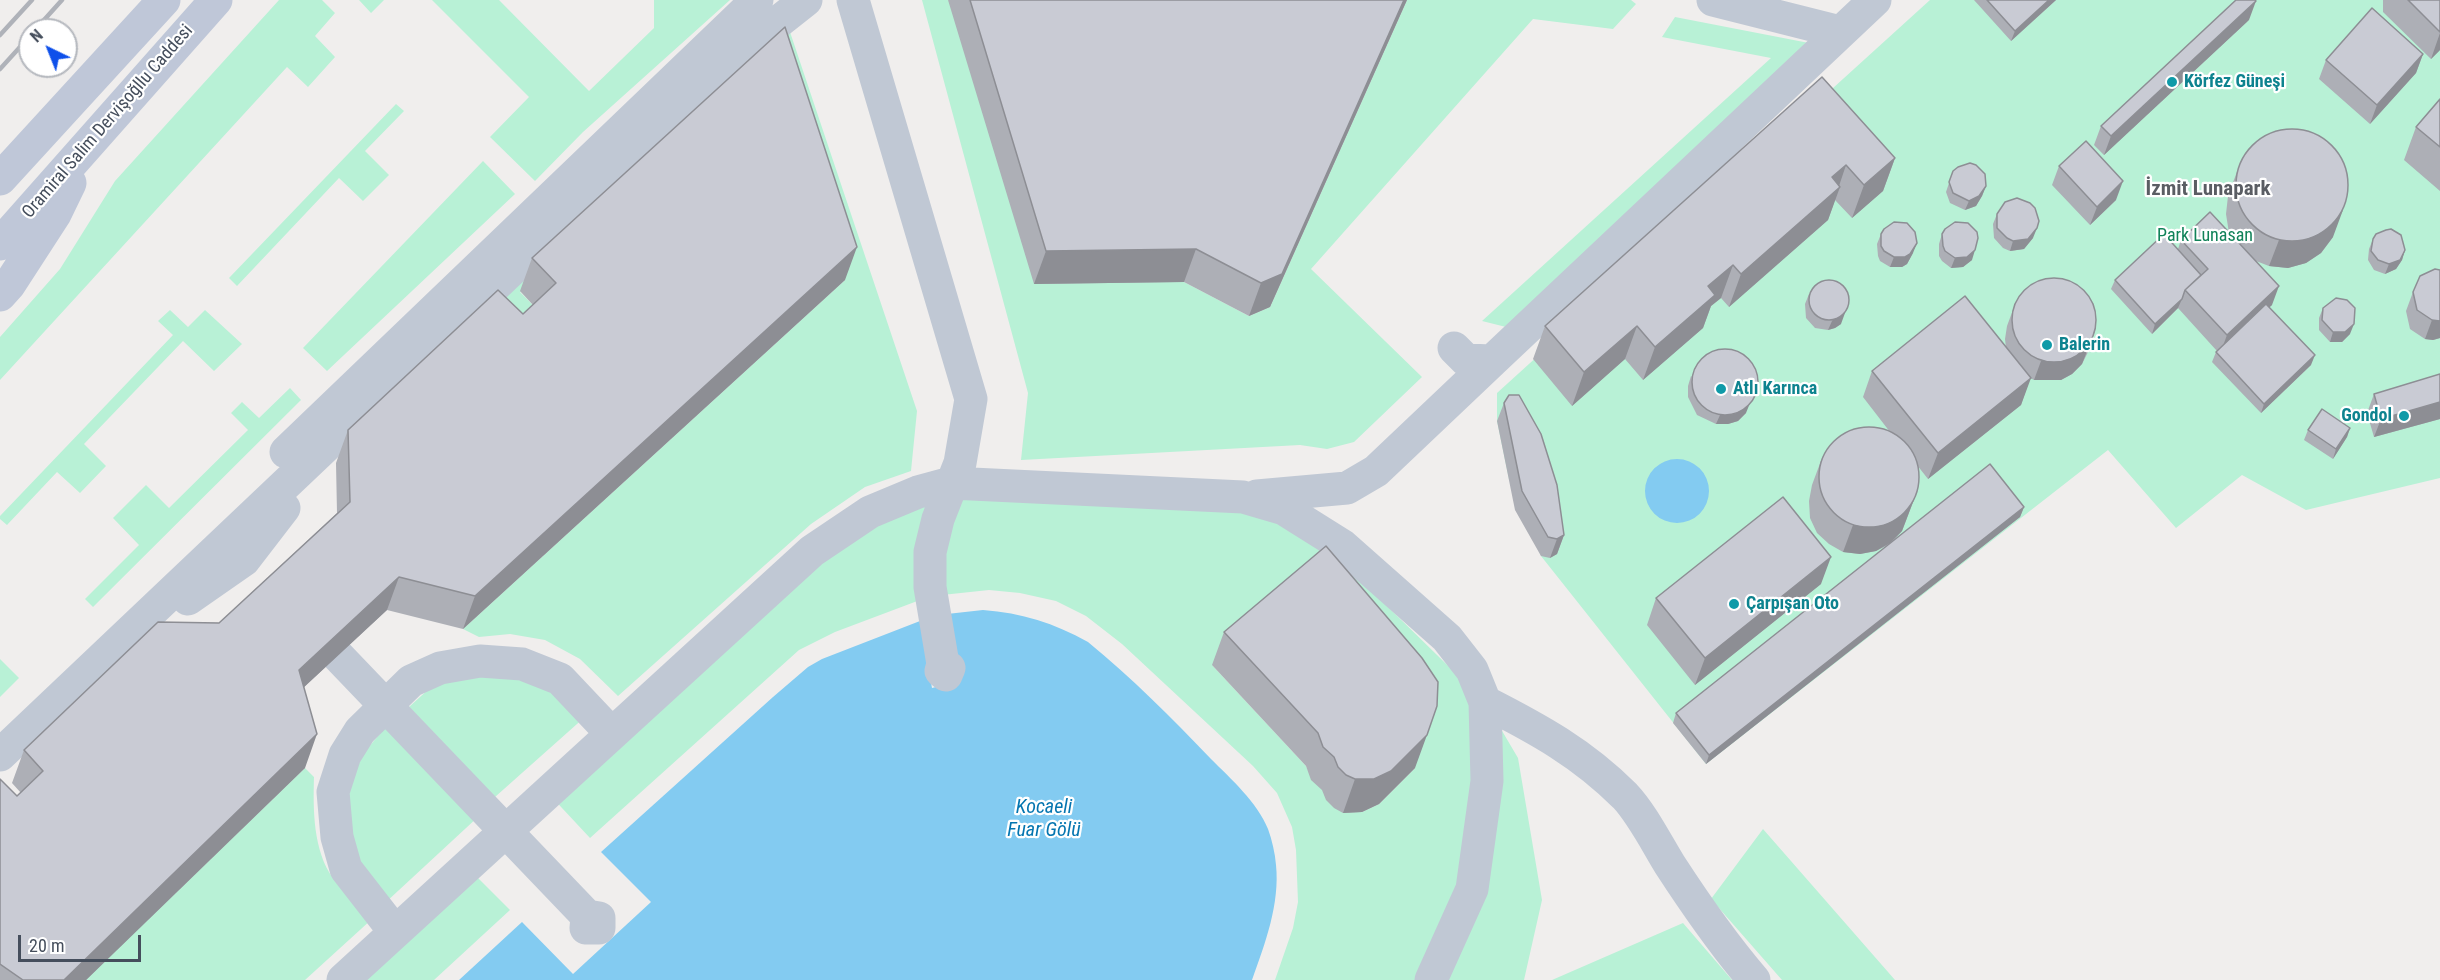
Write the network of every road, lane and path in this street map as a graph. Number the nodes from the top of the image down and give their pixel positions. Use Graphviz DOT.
graph roads {
  1 [pos="164,0"];
  2 [pos="216,0"];
  3 [pos="757,0"];
  4 [pos="806,0"];
  5 [pos="853,0"];
  6 [pos="1713,0"];
  7 [pos="1875,0"];
  8 [pos="1840,32"];
  9 [pos="91,140"];
  10 [pos="0,179"];
  11 [pos="0,244"];
  12 [pos="0,295"];
  13 [pos="1454,348"];
  14 [pos="1492,361"];
  15 [pos="344,428"];
  16 [pos="951,483"];
  17 [pos="1243,497"];
  18 [pos="244,560"];
  19 [pos="268,585"];
  20 [pos="338,656"];
  21 [pos="100,660"];
  22 [pos="943,664"];
  23 [pos="1485,702"];
  24 [pos="386,705"];
  25 [pos="0,726"];
  26 [pos="612,734"];
  27 [pos="0,754"];
  28 [pos="506,831"];
  29 [pos="587,916"];
  30 [pos="395,932"];
  31 [pos="343,980"];
  32 [pos="1431,980"];
  33 [pos="1754,980"];
  1 -- 10 [label="main road"];
  2 -- 9 [label="main road, Oramiral Salim Dervişoğllu Caddesi"];
  3 -- 25 [label="street"];
  4 -- 15 [label="street"];
  5 -- 16 [label="street"];
  6 -- 8 [label="street"];
  7 -- 8 [label="street"];
  8 -- 14 [label="street"];
  9 -- 11 [label="main road, Oramiral Salim Dervişoğllu Caddesi"];
  9 -- 12 [label="main road"];
  13 -- 14 [label="street"];
  14 -- 17 [label="street"];
  15 -- 18 [label="street"];
  15 -- 21 [label="street"];
  16 -- 17 [label="street"];
  16 -- 22 [label="street"];
  16 -- 26 [label="street"];
  17 -- 23 [label="street"];
  18 -- 19 [label="street"];
  18 -- 21 [label="street"];
  20 -- 24 [label="street"];
  21 -- 27 [label="street"];
  23 -- 32 [label="street"];
  23 -- 33 [label="street"];
  24 -- 26 [label="street"];
  24 -- 28 [label="street"];
  24 -- 30 [label="street"];
  26 -- 28 [label="street"];
  28 -- 29 [label="street"];
  28 -- 30 [label="street"];
  30 -- 31 [label="street"];
}
